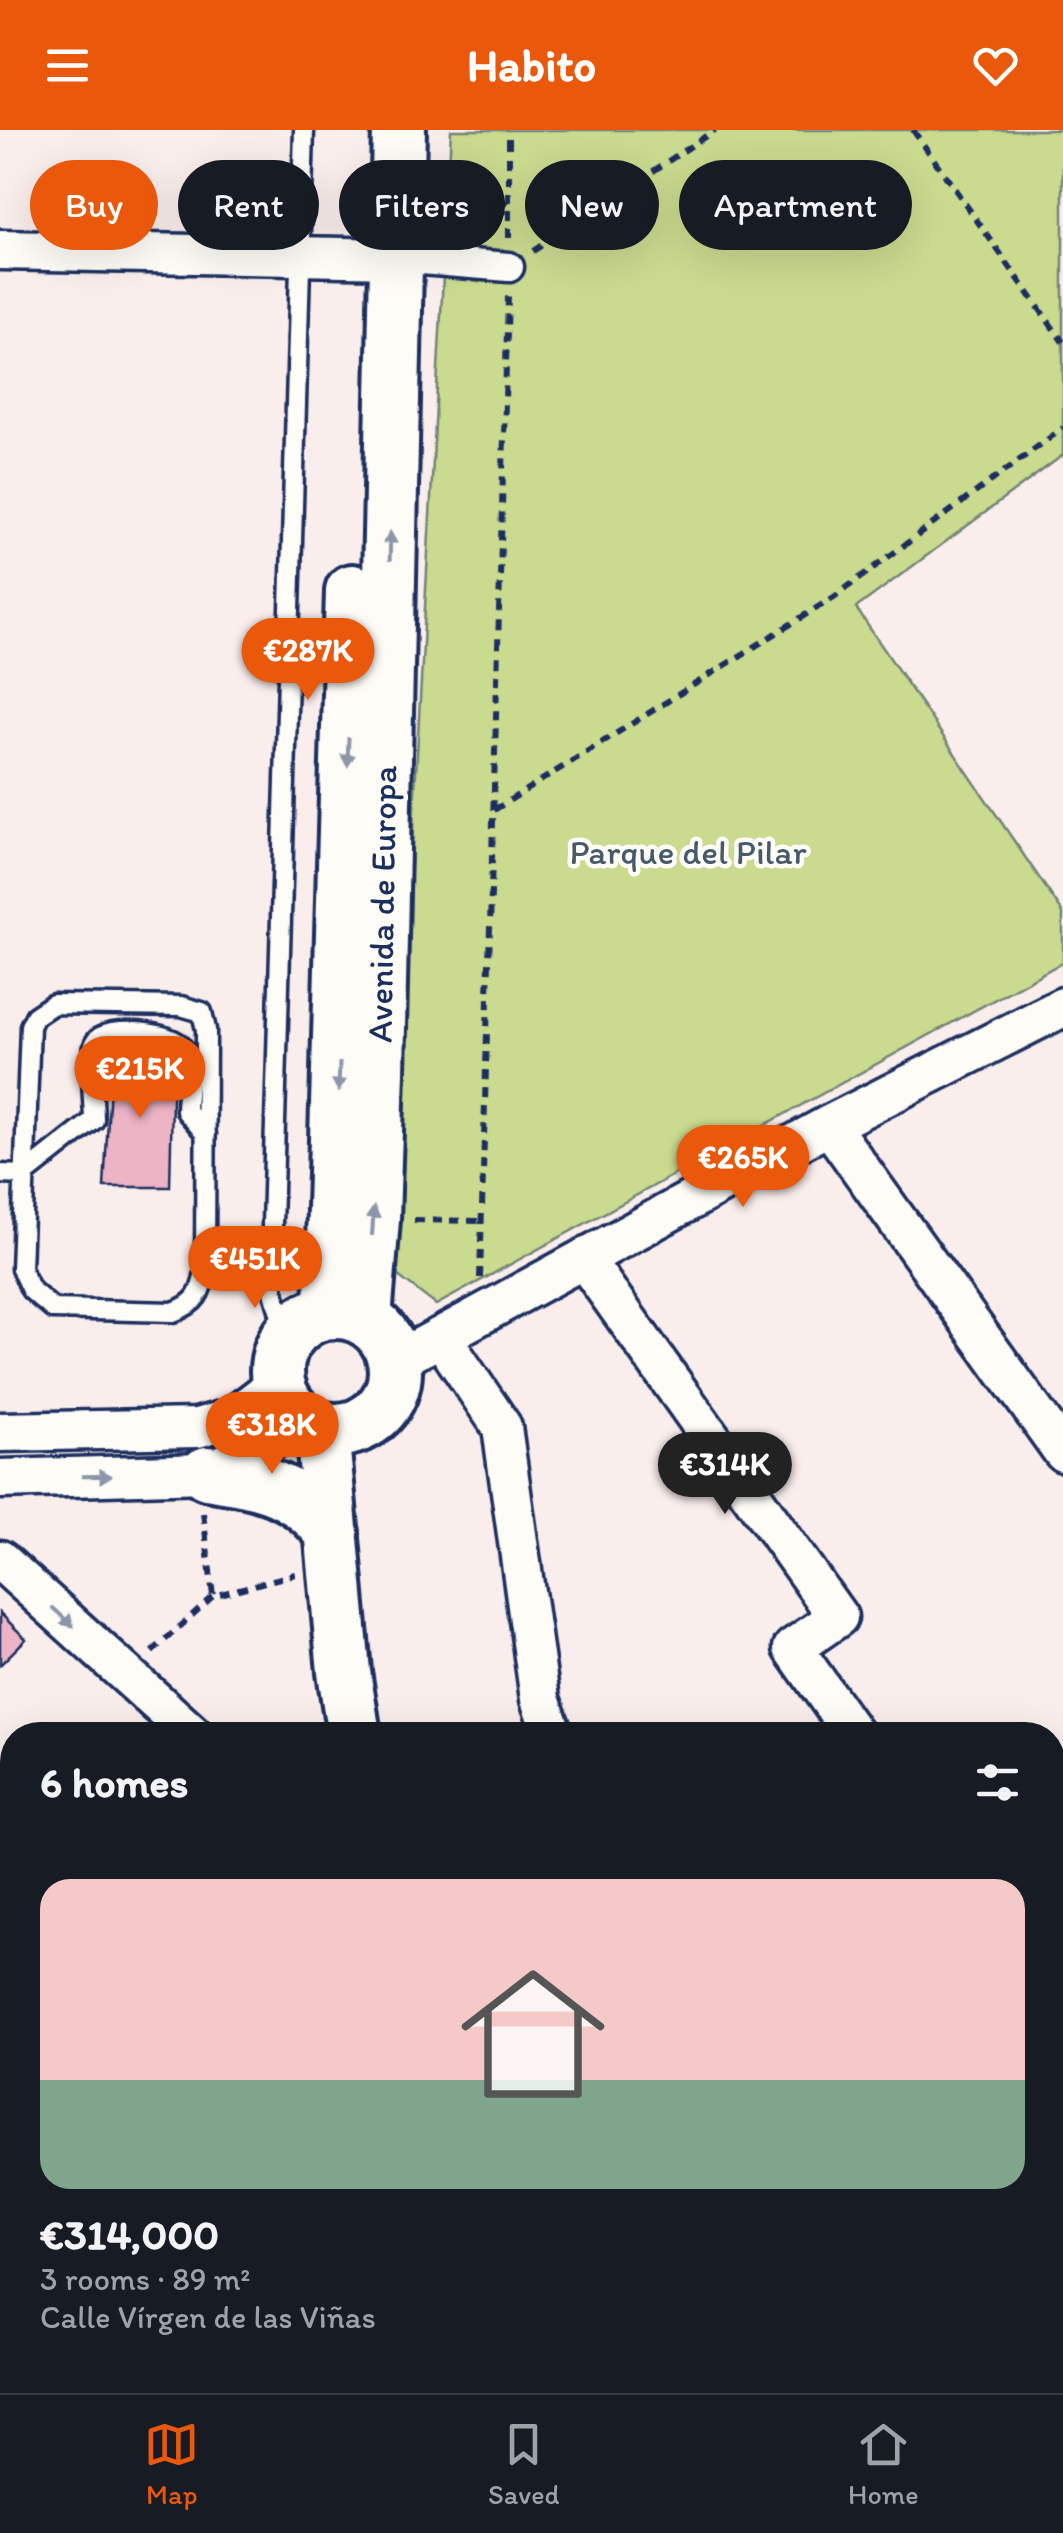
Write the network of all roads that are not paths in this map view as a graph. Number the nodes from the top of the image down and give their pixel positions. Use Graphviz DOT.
graph roads {
  1 [pos="304,130"];
  2 [pos="366,130"];
  3 [pos="398,153"];
  4 [pos="0,250"];
  5 [pos="301,256"];
  6 [pos="378,258"];
  7 [pos="509,267"];
  8 [pos="1063,1007"];
  9 [pos="829,1125"];
  10 [pos="206,1134"];
  11 [pos="0,1174"];
  12 [pos="24,1175"];
  13 [pos="584,1259"];
  14 [pos="348,1315"];
  15 [pos="418,1349"];
  16 [pos="296,1392"];
  17 [pos="0,1432"];
  18 [pos="1063,1452"];
  19 [pos="203,1473"];
  20 [pos="0,1479"];
  21 [pos="333,1548"];
  22 [pos="0,1560"];
  23 [pos="179,1722"];
  24 [pos="352,1722"];
  25 [pos="549,1722"];
  26 [pos="845,1722"];
  1 -- 5 [label="lane"];
  2 -- 6 [label="main road, Avenida de Europa"];
  3 -- 6 [label="main road, Avenida de Europa"];
  4 -- 5 [label="street"];
  5 -- 6 [label="street"];
  5 -- 16 [label="lane"];
  6 -- 7 [label="street"];
  6 -- 14 [label="main road, Avenida de Europa, one-way"];
  14 -- 6 [label="main road, Avenida de Europa, one-way"];
  8 -- 9 [label="street"];
  9 -- 13 [label="street"];
  9 -- 18 [label="street"];
  10 -- 12 [label="lane"];
  10 -- 12 [label="lane"];
  10 -- 12 [label="lane"];
  11 -- 12 [label="lane"];
  13 -- 15 [label="street"];
  13 -- 26 [label="street"];
  14 -- 15 [label="main road"];
  14 -- 16 [label="main road"];
  15 -- 16 [label="main road"];
  15 -- 25 [label="street"];
  16 -- 17 [label="street"];
  16 -- 19 [label="street"];
  16 -- 21 [label="main road"];
  20 -- 19 [label="street, one-way"];
  19 -- 21 [label="main road"];
  21 -- 24 [label="main road"];
  22 -- 23 [label="street, one-way"];
}
